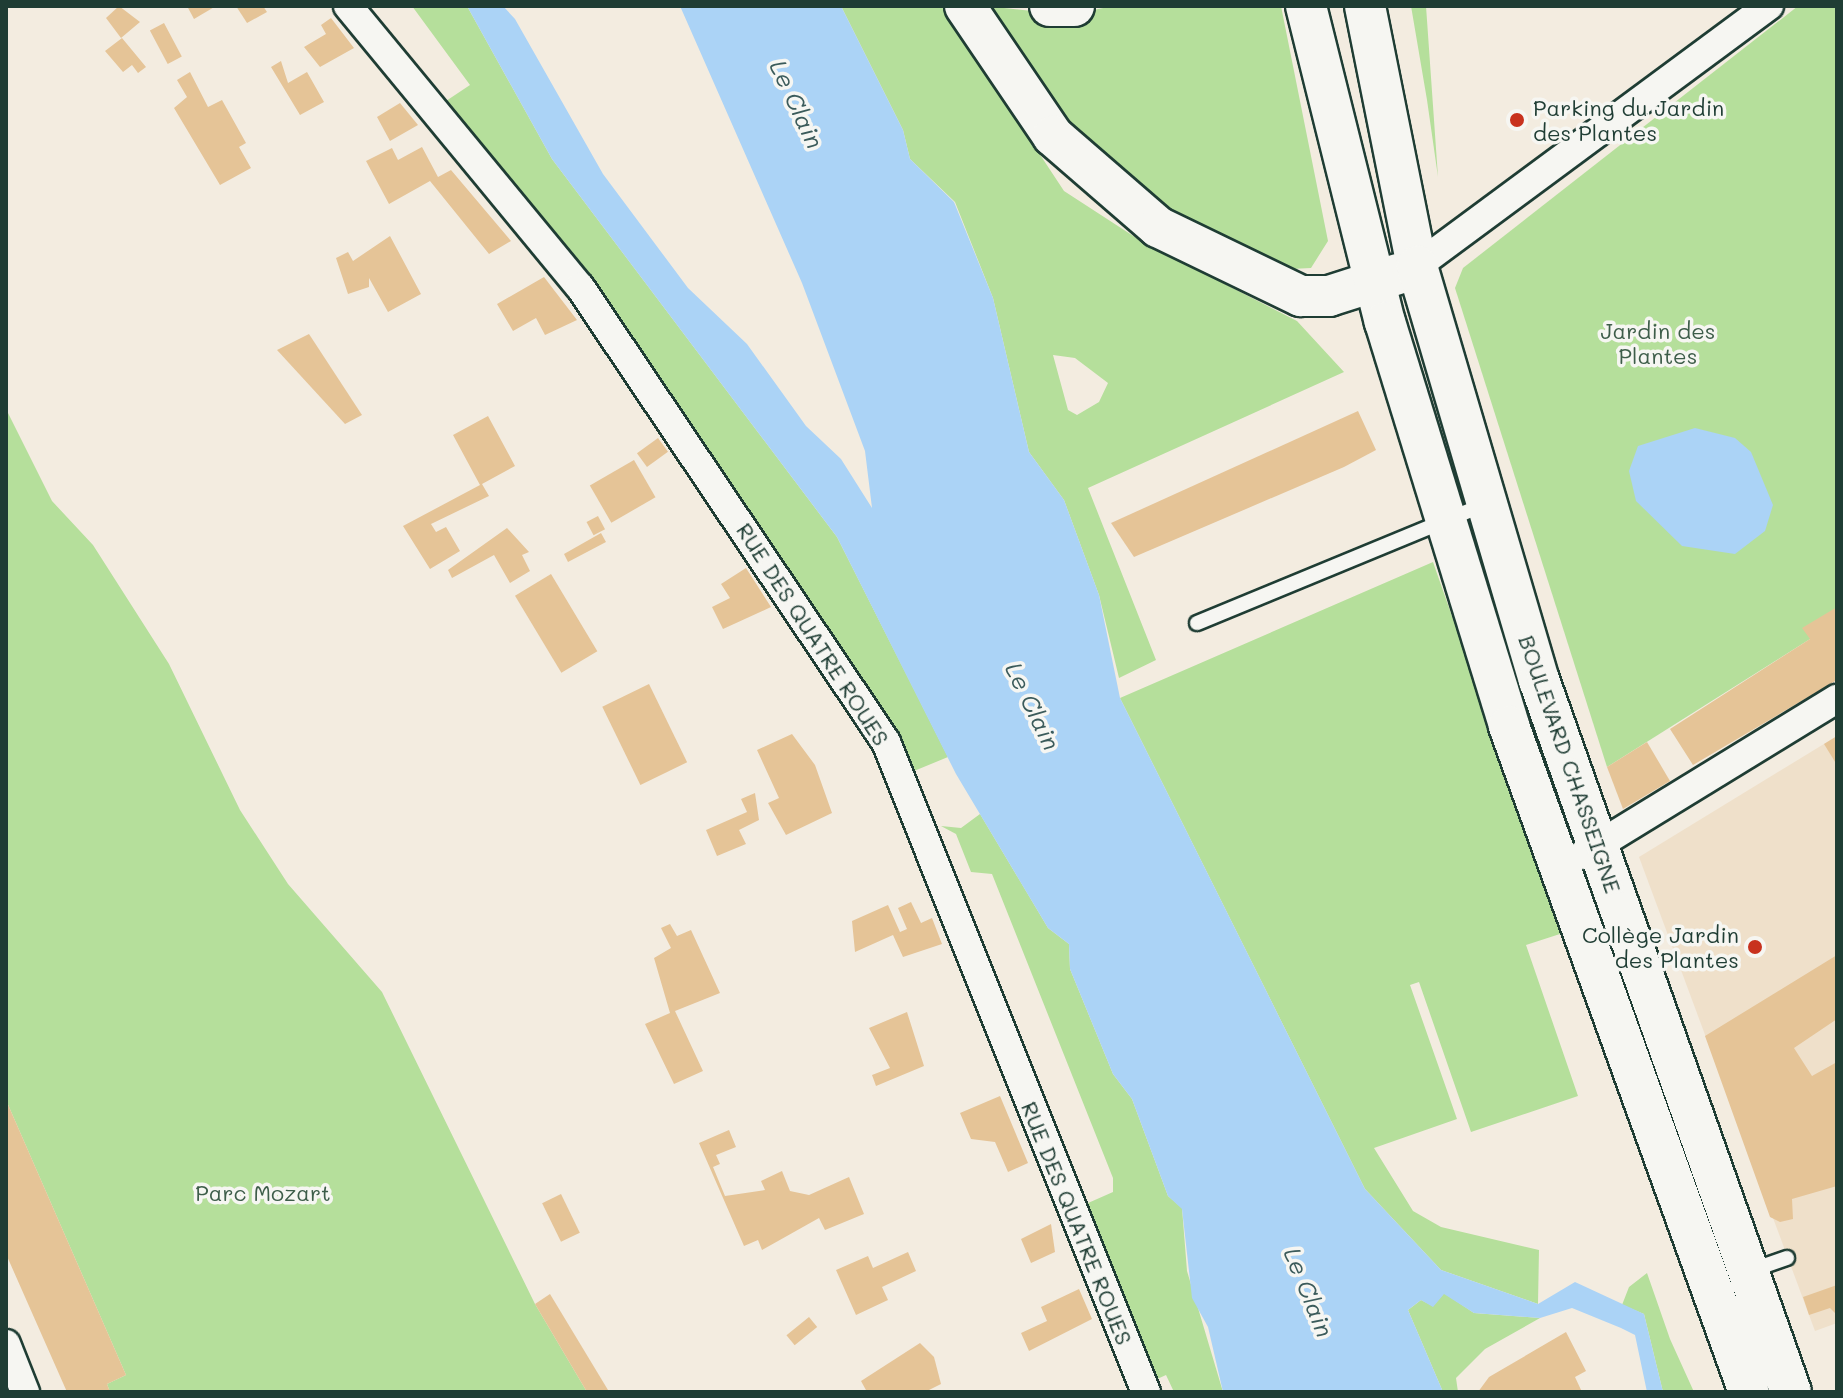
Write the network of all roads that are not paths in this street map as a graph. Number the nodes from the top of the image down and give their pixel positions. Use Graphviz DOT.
graph roads {
  1 [pos="348,6"];
  2 [pos="965,6"];
  3 [pos="1050,6"];
  4 [pos="1074,6"];
  5 [pos="1306,6"];
  6 [pos="1365,6"];
  7 [pos="1769,6"];
  8 [pos="1417,266"];
  9 [pos="1375,284"];
  10 [pos="1487,503"];
  11 [pos="1445,520"];
  12 [pos="1197,623"];
  13 [pos="1837,699"];
  14 [pos="1598,848"];
  15 [pos="1555,865"];
  16 [pos="1787,1258"];
  17 [pos="1748,1272"];
  18 [pos="6,1344"];
  19 [pos="16,1381"];
  20 [pos="1146,1392"];
  21 [pos="1749,1392"];
  22 [pos="1791,1392"];
  1 -- 20 [label="street, RUE DES QUATRE ROUES"];
  2 -- 9 [label="main road"];
  3 -- 4 [label="main road"];
  5 -- 9 [label="main road, BOULEVARD CHASSEIGNE"];
  6 -- 8 [label="main road, BOULEVARD CHASSEIGNE"];
  7 -- 8 [label="street"];
  8 -- 9 [label="main road"];
  8 -- 10 [label="main road, BOULEVARD CHASSEIGNE"];
  9 -- 11 [label="main road, BOULEVARD CHASSEIGNE"];
  10 -- 11 [label="lane"];
  10 -- 14 [label="main road, BOULEVARD CHASSEIGNE"];
  11 -- 12 [label="lane"];
  11 -- 15 [label="main road, BOULEVARD CHASSEIGNE"];
  13 -- 14 [label="street"];
  14 -- 15 [label="street"];
  14 -- 17 [label="main road, BOULEVARD CHASSEIGNE"];
  15 -- 21 [label="main road, BOULEVARD CHASSEIGNE"];
  16 -- 17 [label="lane"];
  17 -- 22 [label="main road, BOULEVARD CHASSEIGNE"];
  18 -- 19 [label="street"];
}
